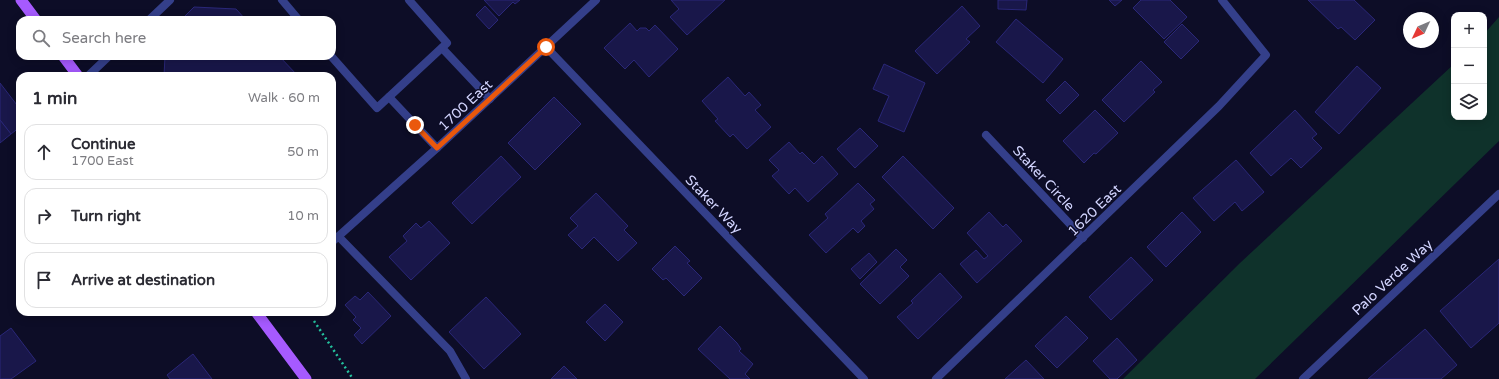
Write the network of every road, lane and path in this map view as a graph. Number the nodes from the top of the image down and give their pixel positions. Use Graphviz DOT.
graph roads {
  1 [pos="21,0"];
  2 [pos="170,0"];
  3 [pos="282,0"];
  4 [pos="409,0"];
  5 [pos="596,0"];
  6 [pos="1222,0"];
  7 [pos="33,16"];
  8 [pos="153,16"];
  9 [pos="296,16"];
  10 [pos="546,47"];
  11 [pos="442,48"];
  12 [pos="66,60"];
  13 [pos="105,60"];
  14 [pos="335,60"];
  15 [pos="75,72"];
  16 [pos="92,72"];
  17 [pos="389,97"];
  18 [pos="490,99"];
  19 [pos="986,135"];
  20 [pos="437,148"];
  21 [pos="1499,194"];
  22 [pos="339,237"];
  23 [pos="1083,238"];
  24 [pos="336,239"];
  25 [pos="259,316"];
  26 [pos="314,322"];
  27 [pos="306,379"];
  28 [pos="353,379"];
  29 [pos="466,379"];
  30 [pos="864,379"];
  31 [pos="936,379"];
  32 [pos="1303,379"];
  1 -- 7 [label="main road"];
  2 -- 8 [label="street"];
  3 -- 9 [label="street"];
  4 -- 11 [label="street"];
  5 -- 10 [label="street, 1700 East"];
  6 -- 23 [label="street, 1620 East"];
  10 -- 18 [label="street, 1700 East"];
  10 -- 30 [label="street, Staker Way"];
  11 -- 17 [label="street"];
  11 -- 18 [label="street"];
  12 -- 15 [label="main road"];
  13 -- 16 [label="street"];
  14 -- 17 [label="street"];
  17 -- 20 [label="street"];
  18 -- 20 [label="street, 1700 East"];
  19 -- 23 [label="street, Staker Circle"];
  20 -- 22 [label="street, 1700 East"];
  21 -- 32 [label="street, Palo Verde Way"];
  22 -- 24 [label="street, 1700 East"];
  22 -- 29 [label="street"];
  23 -- 31 [label="street, 1620 East"];
  25 -- 27 [label="main road"];
  26 -- 28 [label="path"];
}
